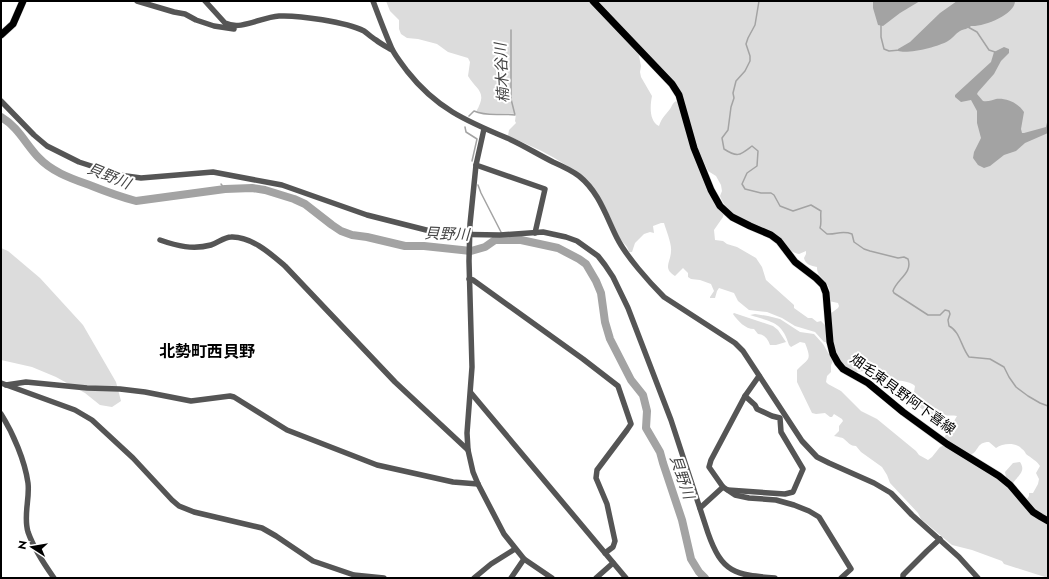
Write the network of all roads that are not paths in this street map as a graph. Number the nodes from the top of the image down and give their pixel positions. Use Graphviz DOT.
graph roads {
  1 [pos="24,1"];
  2 [pos="137,1"];
  3 [pos="205,1"];
  4 [pos="373,1"];
  5 [pos="593,1"];
  6 [pos="239,26"];
  7 [pos="1,35"];
  8 [pos="393,50"];
  9 [pos="1,101"];
  10 [pos="484,129"];
  11 [pos="476,165"];
  12 [pos="535,233"];
  13 [pos="470,235"];
  14 [pos="160,240"];
  15 [pos="469,279"];
  16 [pos="759,376"];
  17 [pos="4,384"];
  18 [pos="471,392"];
  19 [pos="745,396"];
  20 [pos="1,414"];
  21 [pos="468,450"];
  22 [pos="478,484"];
  23 [pos="725,488"];
  24 [pos="700,508"];
  25 [pos="1048,521"];
  26 [pos="940,539"];
  27 [pos="515,549"];
  28 [pos="605,553"];
  29 [pos="524,559"];
  30 [pos="613,563"];
  31 [pos="549,577"];
  32 [pos="54,578"];
  33 [pos="384,578"];
  34 [pos="474,578"];
  35 [pos="511,578"];
  36 [pos="596,578"];
  37 [pos="626,578"];
  38 [pos="775,578"];
  39 [pos="841,578"];
  40 [pos="903,578"];
  41 [pos="978,578"];
  1 -- 7 [label="main road"];
  2 -- 6 [label="street"];
  3 -- 6 [label="street"];
  4 -- 8 [label="street"];
  5 -- 25 [label="main road, 畑毛東貝野阿下喜線"];
  6 -- 8 [label="street"];
  8 -- 10 [label="street"];
  9 -- 13 [label="street"];
  10 -- 11 [label="street"];
  10 -- 16 [label="street"];
  11 -- 12 [label="street"];
  11 -- 13 [label="street"];
  12 -- 13 [label="street"];
  12 -- 24 [label="street"];
  13 -- 15 [label="street"];
  14 -- 21 [label="street"];
  15 -- 18 [label="street"];
  15 -- 28 [label="street"];
  16 -- 19 [label="street"];
  16 -- 26 [label="street"];
  17 -- 22 [label="street"];
  17 -- 33 [label="street"];
  18 -- 21 [label="street"];
  18 -- 28 [label="street"];
  19 -- 23 [label="street"];
  19 -- 23 [label="street"];
  20 -- 32 [label="street"];
  21 -- 22 [label="street"];
  22 -- 27 [label="street"];
  23 -- 24 [label="street"];
  23 -- 39 [label="street"];
  24 -- 38 [label="street"];
  26 -- 40 [label="street"];
  26 -- 41 [label="street"];
  27 -- 29 [label="street"];
  27 -- 34 [label="street"];
  28 -- 30 [label="street"];
  29 -- 31 [label="street"];
  29 -- 35 [label="street"];
  30 -- 36 [label="street"];
  30 -- 37 [label="street"];
}
